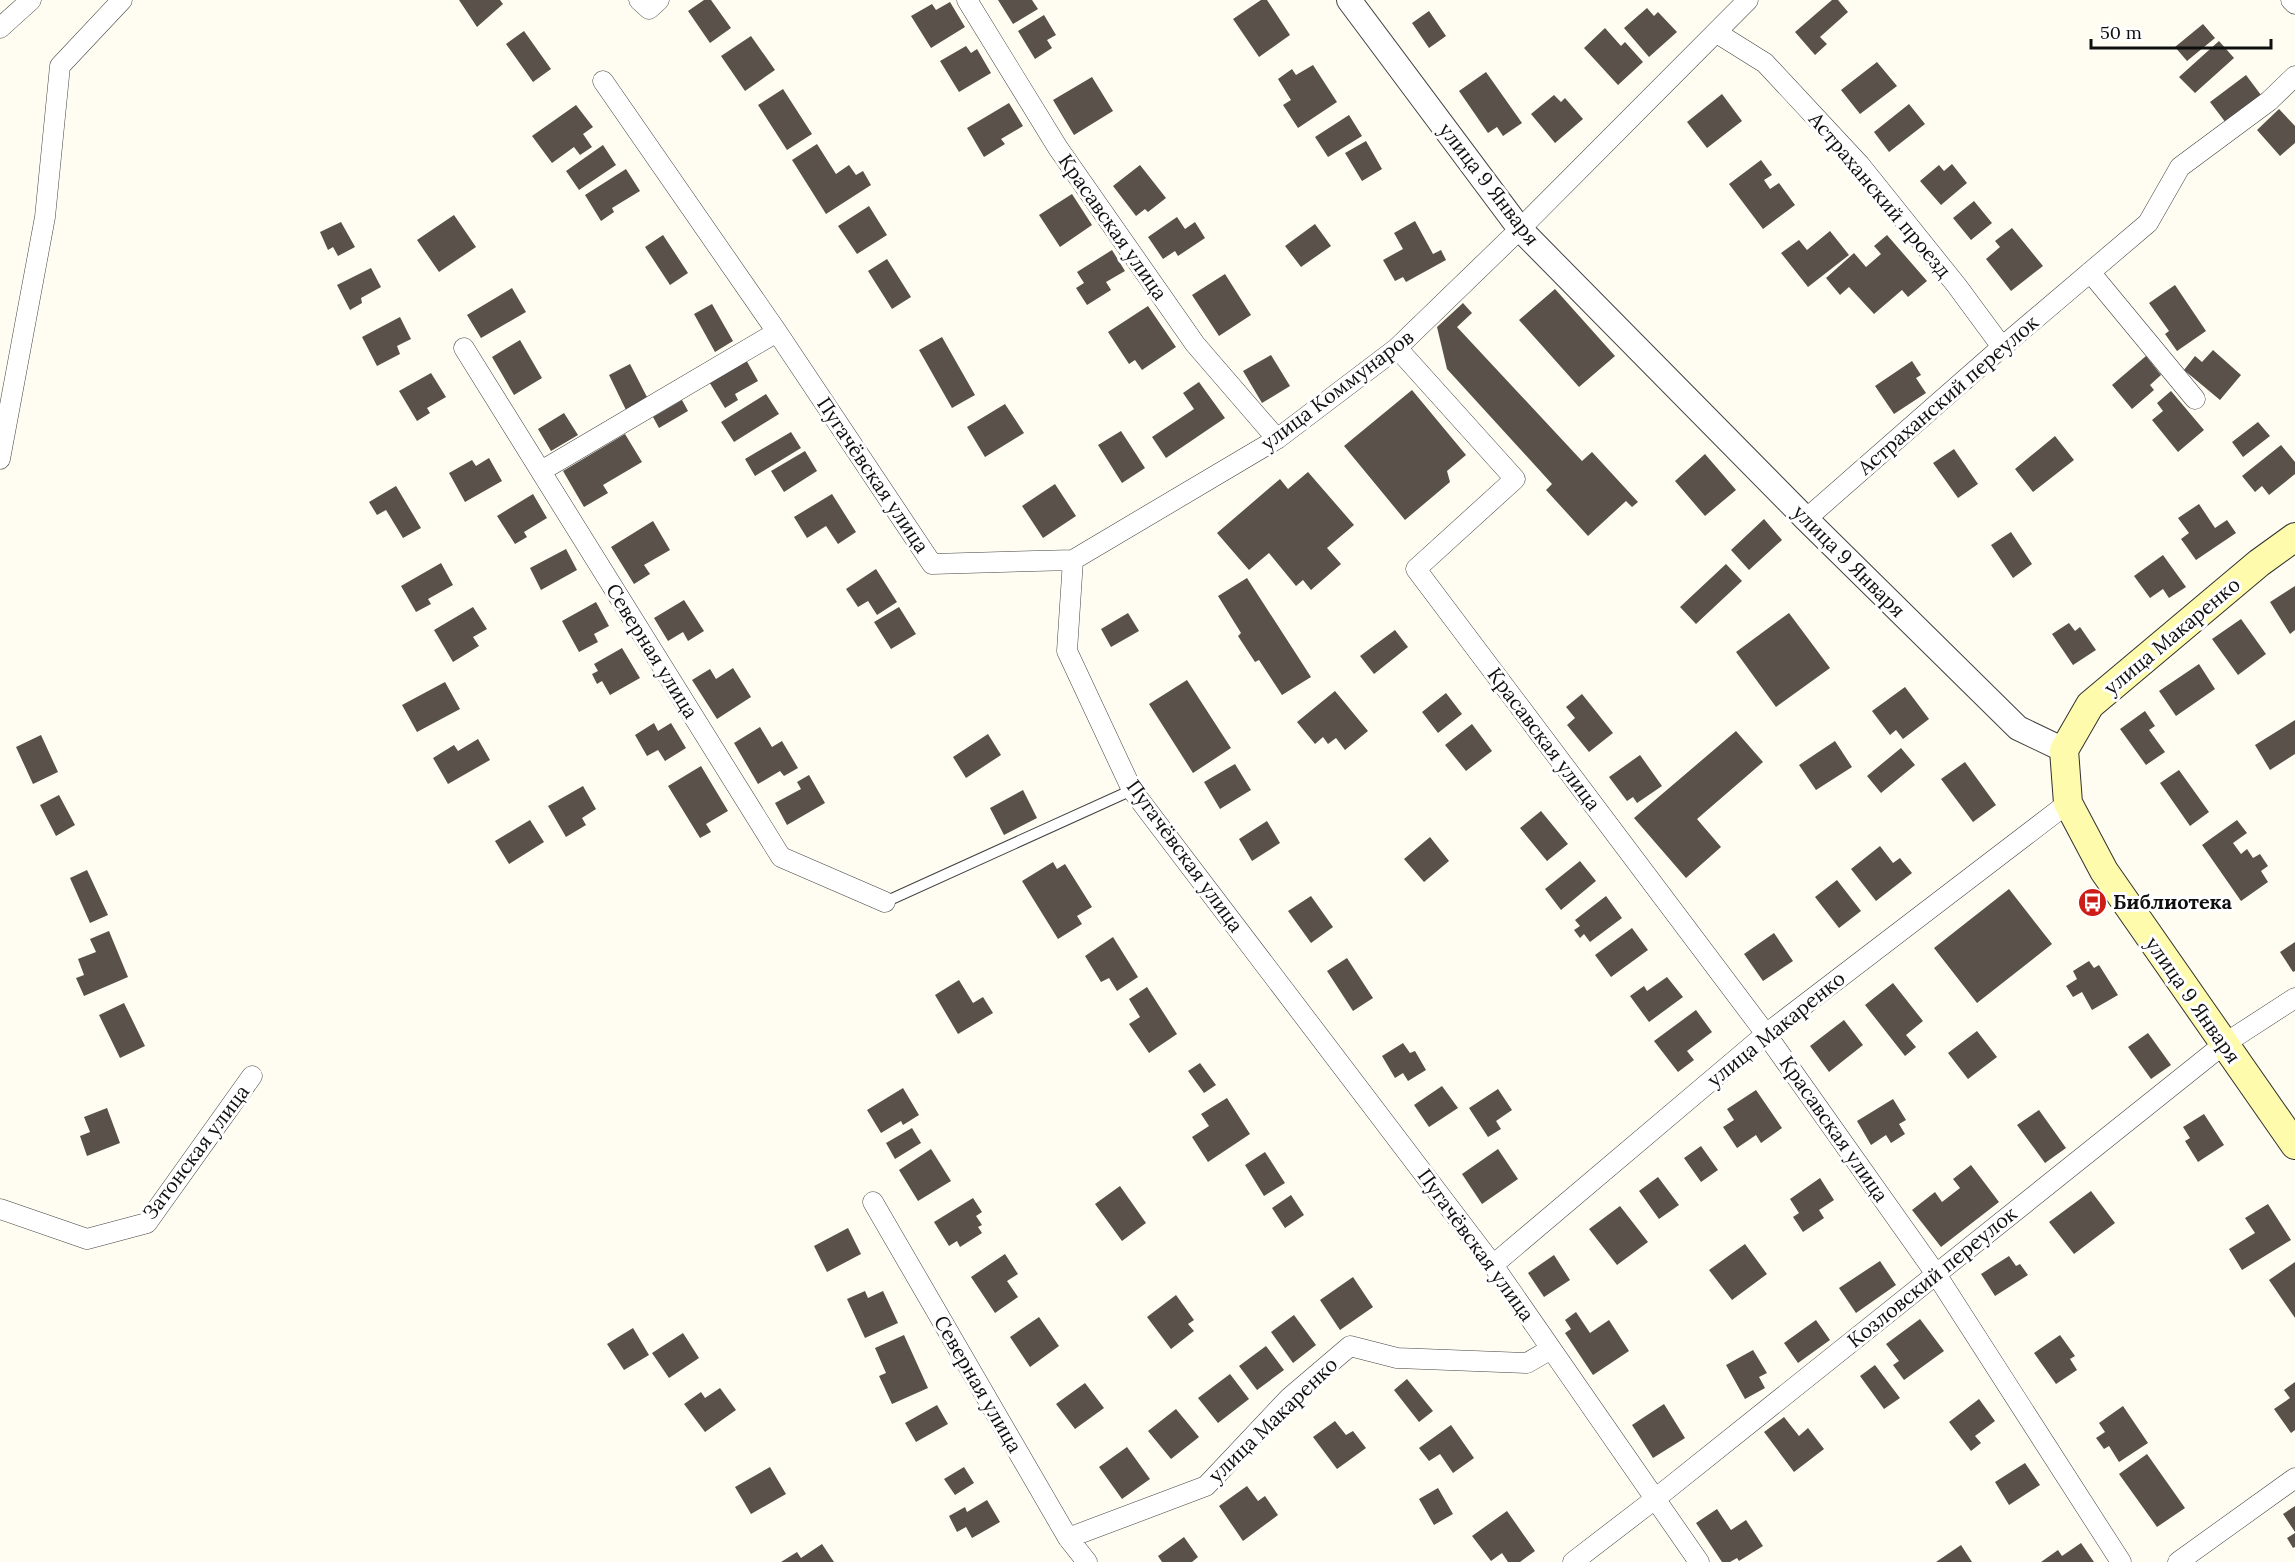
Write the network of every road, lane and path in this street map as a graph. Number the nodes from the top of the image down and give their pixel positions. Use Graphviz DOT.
graph roads {
  1 [pos="31,0"];
  2 [pos="122,0"];
  3 [pos="968,0"];
  4 [pos="1349,0"];
  5 [pos="1748,0"];
  6 [pos="2291,0"];
  7 [pos="2295,4"];
  8 [pos="0,27"];
  9 [pos="1717,33"];
  10 [pos="2295,76"];
  11 [pos="603,81"];
  12 [pos="1520,229"];
  13 [pos="2090,272"];
  14 [pos="777,332"];
  15 [pos="2002,347"];
  16 [pos="464,348"];
  17 [pos="1398,348"];
  18 [pos="2195,399"];
  19 [pos="1277,439"];
  20 [pos="0,459"];
  21 [pos="541,471"];
  22 [pos="1806,519"];
  23 [pos="2295,537"];
  24 [pos="1072,560"];
  25 [pos="2064,750"];
  26 [pos="1132,790"];
  27 [pos="2068,803"];
  28 [pos="885,902"];
  29 [pos="2295,998"];
  30 [pos="1766,1034"];
  31 [pos="2224,1044"];
  32 [pos="252,1076"];
  33 [pos="2295,1145"];
  34 [pos="873,1202"];
  35 [pos="0,1209"];
  36 [pos="1493,1265"];
  37 [pos="1936,1274"];
  38 [pos="1551,1349"];
  39 [pos="2295,1478"];
  40 [pos="1655,1499"];
  41 [pos="1068,1538"];
  42 [pos="1087,1562"];
  43 [pos="1573,1562"];
  44 [pos="1699,1562"];
  45 [pos="2121,1562"];
  46 [pos="2178,1562"];
  1 -- 8 [label="street"];
  2 -- 20 [label="street"];
  3 -- 19 [label="street, Красавская улица"];
  4 -- 12 [label="street, улица 9 Января"];
  5 -- 9 [label="street, улица Коммунаров"];
  6 -- 7 [label="street"];
  9 -- 12 [label="street, улица Коммунаров"];
  9 -- 15 [label="street, Астраханский проезд"];
  10 -- 13 [label="street, Астраханский переулок"];
  11 -- 14 [label="street, Пугачёвская улица"];
  12 -- 17 [label="street, улица Коммунаров"];
  12 -- 22 [label="street, улица 9 Января"];
  13 -- 15 [label="street, Астраханский переулок"];
  13 -- 18 [label="street"];
  14 -- 21 [label="street"];
  14 -- 24 [label="street, Пугачёвская улица"];
  15 -- 22 [label="street, Астраханский переулок"];
  16 -- 21 [label="street, Северная улица"];
  17 -- 19 [label="street, улица Коммунаров"];
  17 -- 30 [label="street, Красавская улица"];
  19 -- 24 [label="street, улица Коммунаров"];
  21 -- 28 [label="street, Северная улица"];
  22 -- 25 [label="street, улица 9 Января"];
  23 -- 25 [label="main road, улица Макаренко"];
  24 -- 26 [label="street, Пугачёвская улица"];
  25 -- 27 [label="main road, улица 9 Января"];
  26 -- 28 [label="lane"];
  26 -- 36 [label="street, Пугачёвская улица"];
  27 -- 30 [label="street, улица Макаренко"];
  27 -- 31 [label="main road, улица 9 Января"];
  29 -- 31 [label="street, Козловский переулок"];
  30 -- 36 [label="street, улица Макаренко"];
  30 -- 37 [label="street, Красавская улица"];
  31 -- 33 [label="main road, улица 9 Января"];
  31 -- 37 [label="street, Козловский переулок"];
  32 -- 35 [label="street, Затонская улица"];
  34 -- 41 [label="street, Северная улица"];
  36 -- 38 [label="street, Пугачёвская улица"];
  37 -- 40 [label="street, Козловский переулок"];
  37 -- 45 [label="street, Красавская улица"];
  38 -- 40 [label="street, Пугачёвская улица"];
  38 -- 41 [label="street, улица Макаренко"];
  39 -- 46 [label="street"];
  40 -- 43 [label="street, Козловский переулок"];
  40 -- 44 [label="street, Пугачёвская улица"];
  41 -- 42 [label="street, Северная улица"];
}
